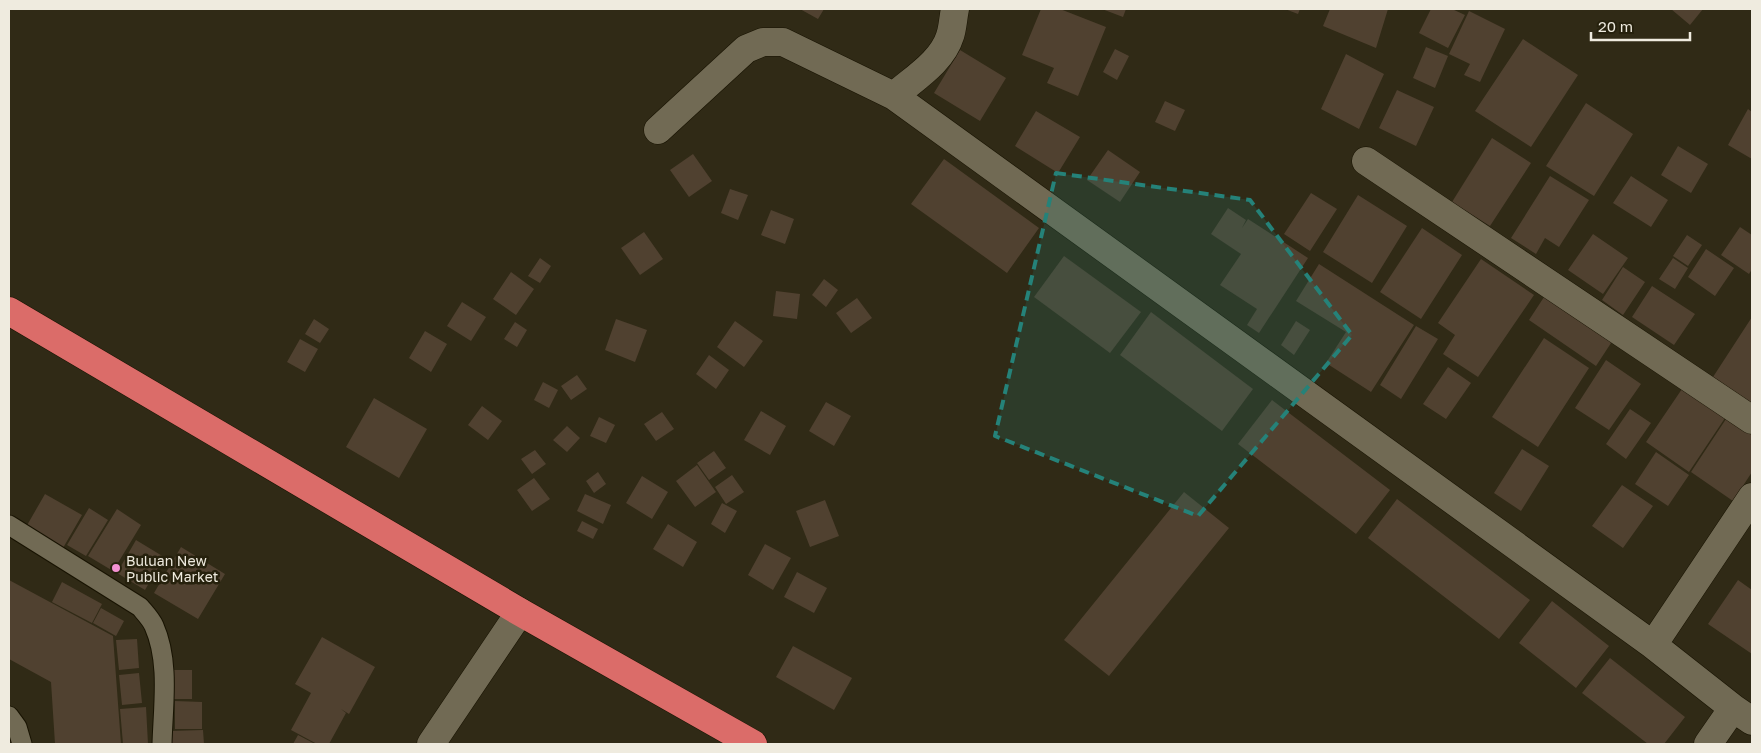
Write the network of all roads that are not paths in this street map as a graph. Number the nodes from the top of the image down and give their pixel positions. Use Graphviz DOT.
graph roads {
  1 [pos="955,9"];
  2 [pos="894,96"];
  3 [pos="658,130"];
  4 [pos="1366,161"];
  5 [pos="9,312"];
  6 [pos="1752,420"];
  7 [pos="1752,497"];
  8 [pos="12,534"];
  9 [pos="520,612"];
  10 [pos="1653,645"];
  11 [pos="1742,714"];
  12 [pos="9,716"];
  13 [pos="22,744"];
  14 [pos="162,744"];
  15 [pos="431,744"];
  16 [pos="752,744"];
  17 [pos="1708,744"];
  1 -- 2 [label="street"];
  2 -- 3 [label="street"];
  2 -- 10 [label="street"];
  4 -- 6 [label="street"];
  5 -- 9 [label="highway"];
  7 -- 10 [label="street"];
  8 -- 14 [label="lane"];
  9 -- 15 [label="street"];
  9 -- 16 [label="highway"];
  10 -- 11 [label="street"];
  11 -- 17 [label="street"];
  12 -- 13 [label="lane"];
}
